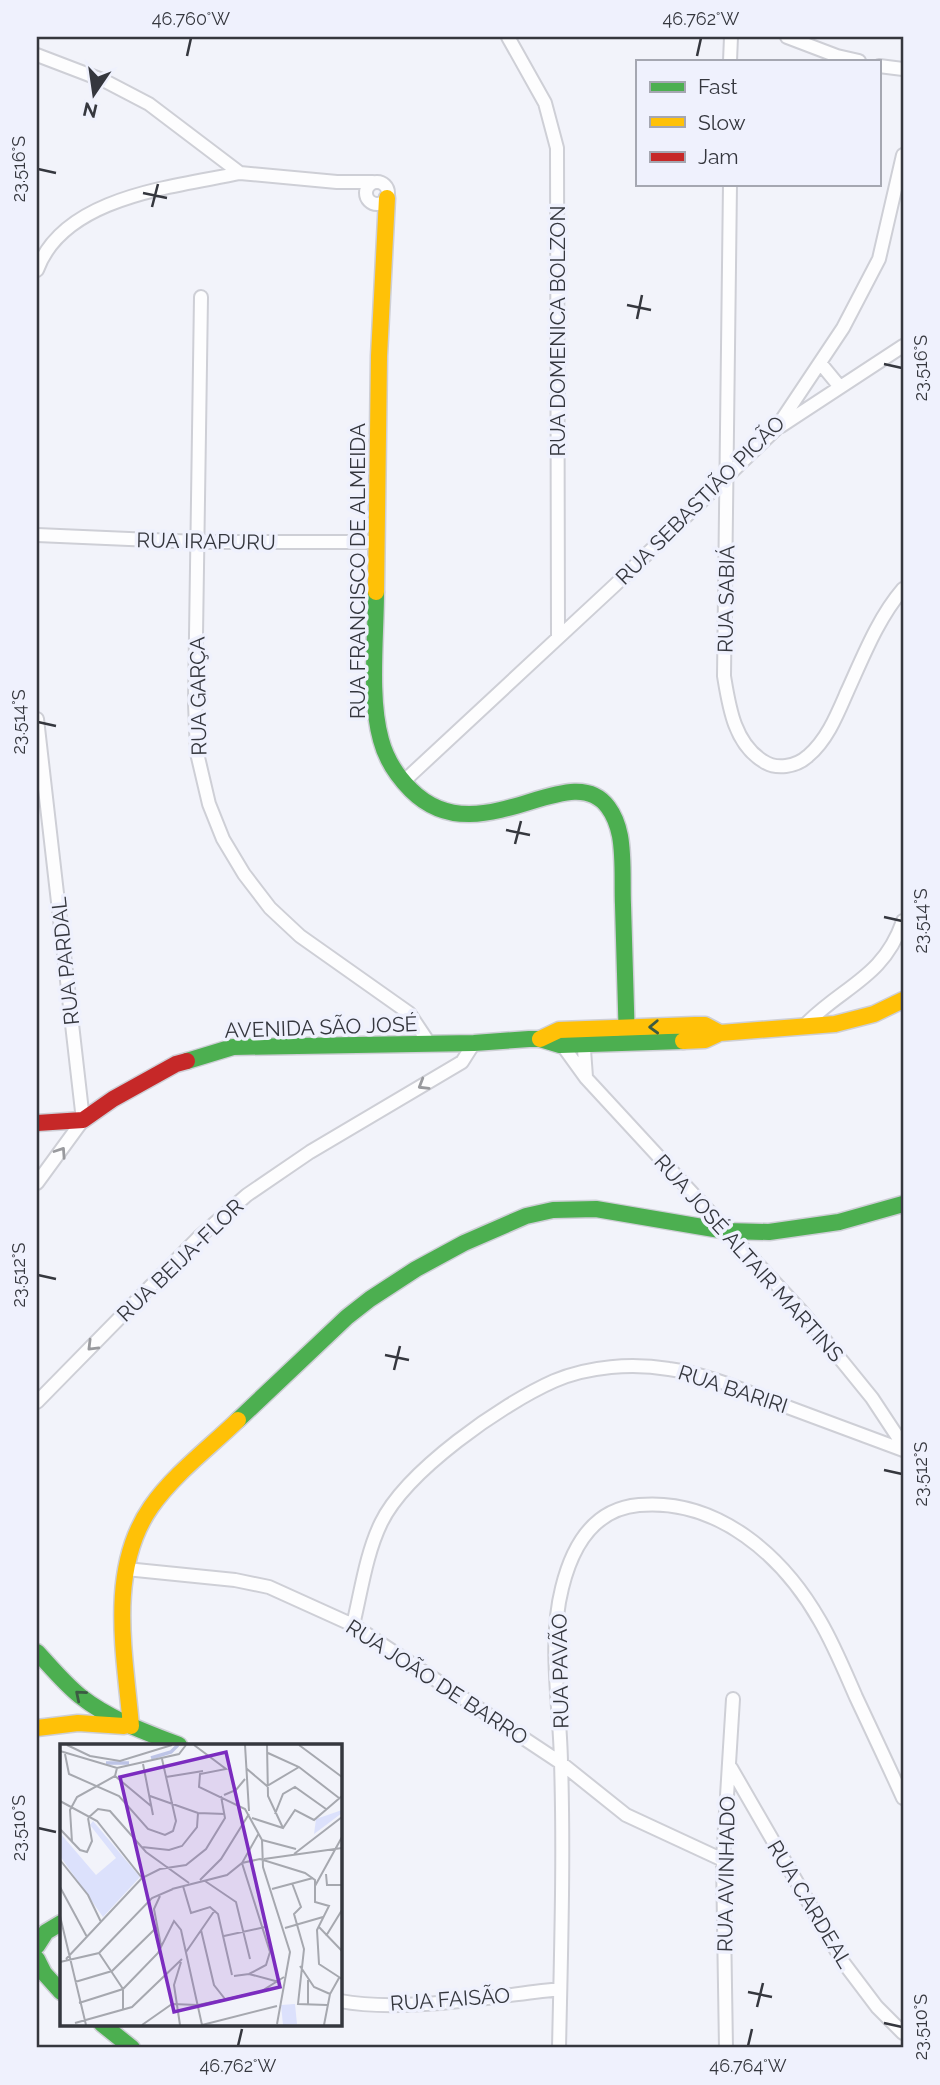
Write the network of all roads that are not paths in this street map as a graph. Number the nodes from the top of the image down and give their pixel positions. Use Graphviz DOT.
graph roads {
  1 [pos="508,37"];
  2 [pos="730,37"];
  3 [pos="787,37"];
  4 [pos="37,55"];
  5 [pos="730,60"];
  6 [pos="854,60"];
  7 [pos="880,66"];
  8 [pos="903,69"];
  9 [pos="903,155"];
  10 [pos="240,173"];
  11 [pos="337,182"];
  12 [pos="373,182"];
  13 [pos="730,186"];
  14 [pos="376,200"];
  15 [pos="37,270"];
  16 [pos="201,297"];
  17 [pos="903,346"];
  18 [pos="821,364"];
  19 [pos="841,387"];
  20 [pos="775,430"];
  21 [pos="728,475"];
  22 [pos="37,535"];
  23 [pos="198,542"];
  24 [pos="376,542"];
  25 [pos="903,589"];
  26 [pos="558,637"];
  27 [pos="37,724"];
  28 [pos="403,782"];
  29 [pos="903,921"];
  30 [pos="903,1000"];
  31 [pos="803,1027"];
  32 [pos="627,1035"];
  33 [pos="583,1037"];
  34 [pos="559,1038"];
  35 [pos="474,1042"];
  36 [pos="429,1044"];
  37 [pos="586,1078"];
  38 [pos="83,1119"];
  39 [pos="37,1123"];
  40 [pos="37,1183"];
  41 [pos="903,1204"];
  42 [pos="728,1232"];
  43 [pos="37,1402"];
  44 [pos="903,1448"];
  45 [pos="125,1569"];
  46 [pos="353,1625"];
  47 [pos="37,1652"];
  48 [pos="733,1699"];
  49 [pos="131,1726"];
  50 [pos="37,1728"];
  51 [pos="176,1744"];
  52 [pos="561,1763"];
  53 [pos="730,1766"];
  54 [pos="903,1798"];
  55 [pos="723,1860"];
  56 [pos="60,1923"];
  57 [pos="37,1946"];
  58 [pos="37,1959"];
  59 [pos="560,1989"];
  60 [pos="60,1991"];
  61 [pos="341,2001"];
  62 [pos="103,2025"];
  63 [pos="903,2034"];
  64 [pos="132,2048"];
  65 [pos="559,2048"];
  66 [pos="726,2048"];
  1 -- 26 [label="street, RUA DOMENICA BOLZON"];
  2 -- 5 [label="street"];
  3 -- 6 [label="street"];
  4 -- 10 [label="street"];
  7 -- 8 [label="street"];
  9 -- 18 [label="street, RUA SEBASTIÃO PICÃO"];
  10 -- 11 [label="street"];
  10 -- 15 [label="street"];
  11 -- 12 [label="street"];
  11 -- 14 [label="street"];
  12 -- 14 [label="street"];
  12 -- 14 [label="street"];
  13 -- 21 [label="street, RUA SABIÁ"];
  14 -- 24 [label="street, RUA FRANCISCO DE ALMEIDA"];
  16 -- 23 [label="street, RUA GARÇA"];
  17 -- 19 [label="street"];
  18 -- 19 [label="street"];
  18 -- 20 [label="street, RUA SEBASTIÃO PICÃO"];
  19 -- 20 [label="street"];
  20 -- 21 [label="street, RUA SEBASTIÃO PICÃO"];
  21 -- 25 [label="street, RUA SABIÁ"];
  21 -- 26 [label="street, RUA SEBASTIÃO PICÃO"];
  22 -- 23 [label="street, RUA IRAPURU"];
  23 -- 24 [label="street, RUA IRAPURU"];
  23 -- 36 [label="street, RUA GARÇA"];
  24 -- 28 [label="street, RUA FRANCISCO DE ALMEIDA"];
  26 -- 28 [label="street, RUA SEBASTIÃO PICÃO"];
  27 -- 38 [label="street, RUA PARDAL"];
  28 -- 32 [label="street, RUA FRANCISCO DE ALMEIDA"];
  29 -- 31 [label="street"];
  30 -- 31 [label="street, AVENIDA SÃO JOSÉ"];
  31 -- 32 [label="street, AVENIDA SÃO JOSÉ"];
  32 -- 33 [label="street, AVENIDA SÃO JOSÉ"];
  33 -- 34 [label="street, AVENIDA SÃO JOSÉ"];
  33 -- 37 [label="street"];
  34 -- 35 [label="street, AVENIDA SÃO JOSÉ"];
  34 -- 37 [label="street, RUA JOSÉ ALTAIR MARTINS"];
  35 -- 36 [label="street, AVENIDA SÃO JOSÉ"];
  35 -- 43 [label="street, RUA BEIJA-FLOR, one-way"];
  36 -- 38 [label="street, AVENIDA SÃO JOSÉ"];
  37 -- 42 [label="street, RUA JOSÉ ALTAIR MARTINS"];
  38 -- 39 [label="street"];
  40 -- 38 [label="street, one-way"];
  41 -- 42 [label="street"];
  42 -- 44 [label="street, RUA JOSÉ ALTAIR MARTINS"];
  42 -- 45 [label="street"];
  44 -- 46 [label="street, RUA BARIRI"];
  45 -- 46 [label="street, RUA JOÃO DE BARRO"];
  45 -- 49 [label="street"];
  46 -- 52 [label="street, RUA JOÃO DE BARRO"];
  49 -- 47 [label="street, one-way"];
  48 -- 53 [label="street, RUA AVINHADO"];
  49 -- 50 [label="street"];
  49 -- 51 [label="street"];
  52 -- 54 [label="street, RUA PAVÃO"];
  52 -- 55 [label="street, RUA JOÃO DE BARRO"];
  52 -- 59 [label="street, RUA PAVÃO"];
  53 -- 55 [label="street, RUA AVINHADO"];
  53 -- 63 [label="street, RUA CARDEAL"];
  55 -- 66 [label="street, RUA AVINHADO"];
  56 -- 57 [label="street"];
  58 -- 60 [label="street"];
  59 -- 61 [label="street, RUA FAISÃO"];
  59 -- 65 [label="street, RUA PAVÃO"];
  62 -- 64 [label="street"];
}
